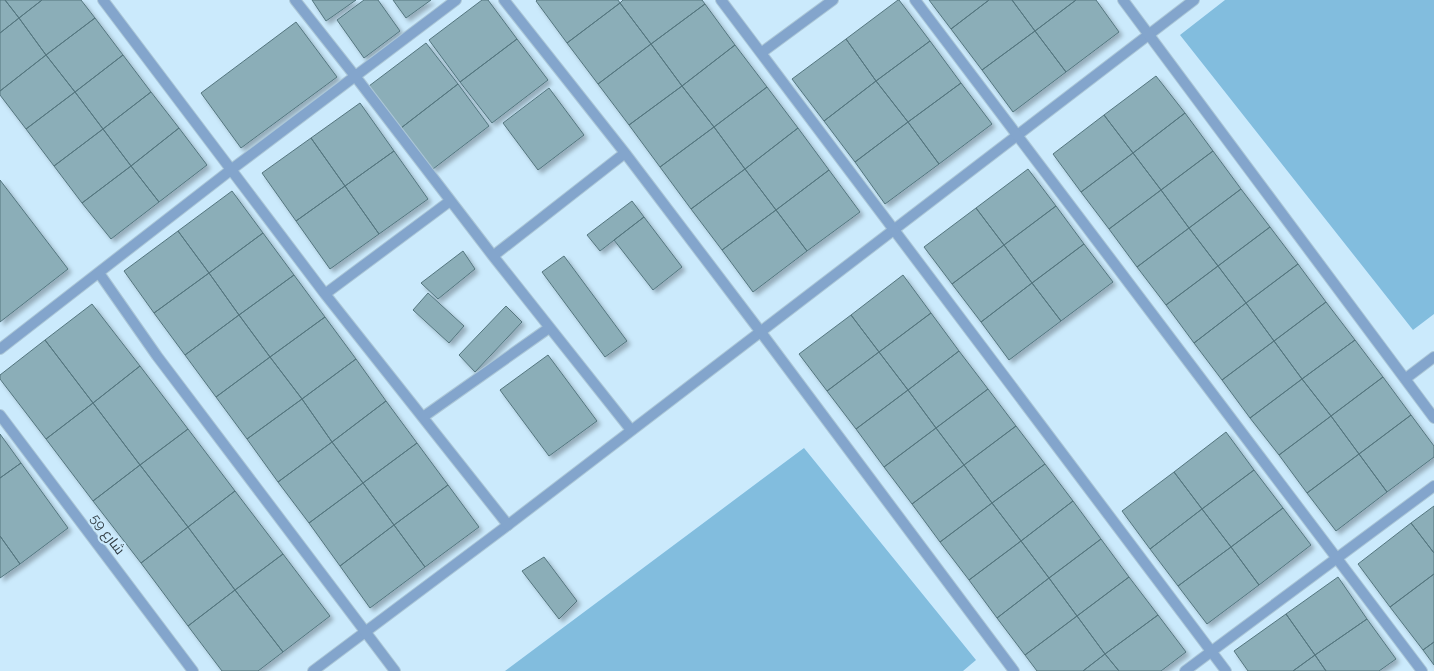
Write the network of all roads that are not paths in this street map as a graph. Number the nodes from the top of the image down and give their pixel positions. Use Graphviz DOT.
graph roads {
  1 [pos="103,0"];
  2 [pos="294,0"];
  3 [pos="456,0"];
  4 [pos="504,0"];
  5 [pos="721,0"];
  6 [pos="833,0"];
  7 [pos="915,0"];
  8 [pos="1123,0"];
  9 [pos="1194,0"];
  10 [pos="1150,35"];
  11 [pos="761,53"];
  12 [pos="355,76"];
  13 [pos="1018,135"];
  14 [pos="625,153"];
  15 [pos="232,170"];
  16 [pos="450,200"];
  17 [pos="894,230"];
  18 [pos="492,256"];
  19 [pos="98,273"];
  20 [pos="325,294"];
  21 [pos="549,328"];
  22 [pos="760,331"];
  23 [pos="0,350"];
  24 [pos="1434,358"];
  25 [pos="1405,379"];
  26 [pos="0,415"];
  27 [pos="423,417"];
  28 [pos="1434,418"];
  29 [pos="631,430"];
  30 [pos="1434,486"];
  31 [pos="508,525"];
  32 [pos="1338,558"];
  33 [pos="365,632"];
  34 [pos="1212,651"];
  35 [pos="1417,669"];
  36 [pos="193,671"];
  37 [pos="313,671"];
  38 [pos="395,671"];
  39 [pos="1014,671"];
  40 [pos="1185,671"];
  41 [pos="1226,671"];
  1 -- 15 [label="street"];
  2 -- 12 [label="street"];
  3 -- 12 [label="street"];
  4 -- 14 [label="street"];
  5 -- 11 [label="street"];
  6 -- 11 [label="street"];
  7 -- 13 [label="street"];
  8 -- 10 [label="street"];
  9 -- 10 [label="street"];
  10 -- 13 [label="street"];
  10 -- 25 [label="street"];
  11 -- 17 [label="street"];
  12 -- 15 [label="street"];
  12 -- 16 [label="street"];
  13 -- 17 [label="street"];
  13 -- 32 [label="street"];
  14 -- 18 [label="street"];
  14 -- 22 [label="street"];
  15 -- 19 [label="street"];
  15 -- 20 [label="street"];
  16 -- 18 [label="street"];
  16 -- 20 [label="street"];
  17 -- 22 [label="street"];
  17 -- 34 [label="street"];
  18 -- 21 [label="street"];
  19 -- 23 [label="street"];
  19 -- 33 [label="street"];
  20 -- 27 [label="street"];
  21 -- 27 [label="street"];
  21 -- 29 [label="street"];
  22 -- 29 [label="street"];
  22 -- 39 [label="street"];
  24 -- 25 [label="street"];
  25 -- 28 [label="street"];
  26 -- 36 [label="street, شارع 59"];
  27 -- 31 [label="street"];
  29 -- 31 [label="street"];
  30 -- 32 [label="street"];
  31 -- 33 [label="street"];
  32 -- 34 [label="street"];
  32 -- 35 [label="street"];
  33 -- 37 [label="street"];
  33 -- 38 [label="street"];
  34 -- 40 [label="street"];
  34 -- 41 [label="street"];
}
